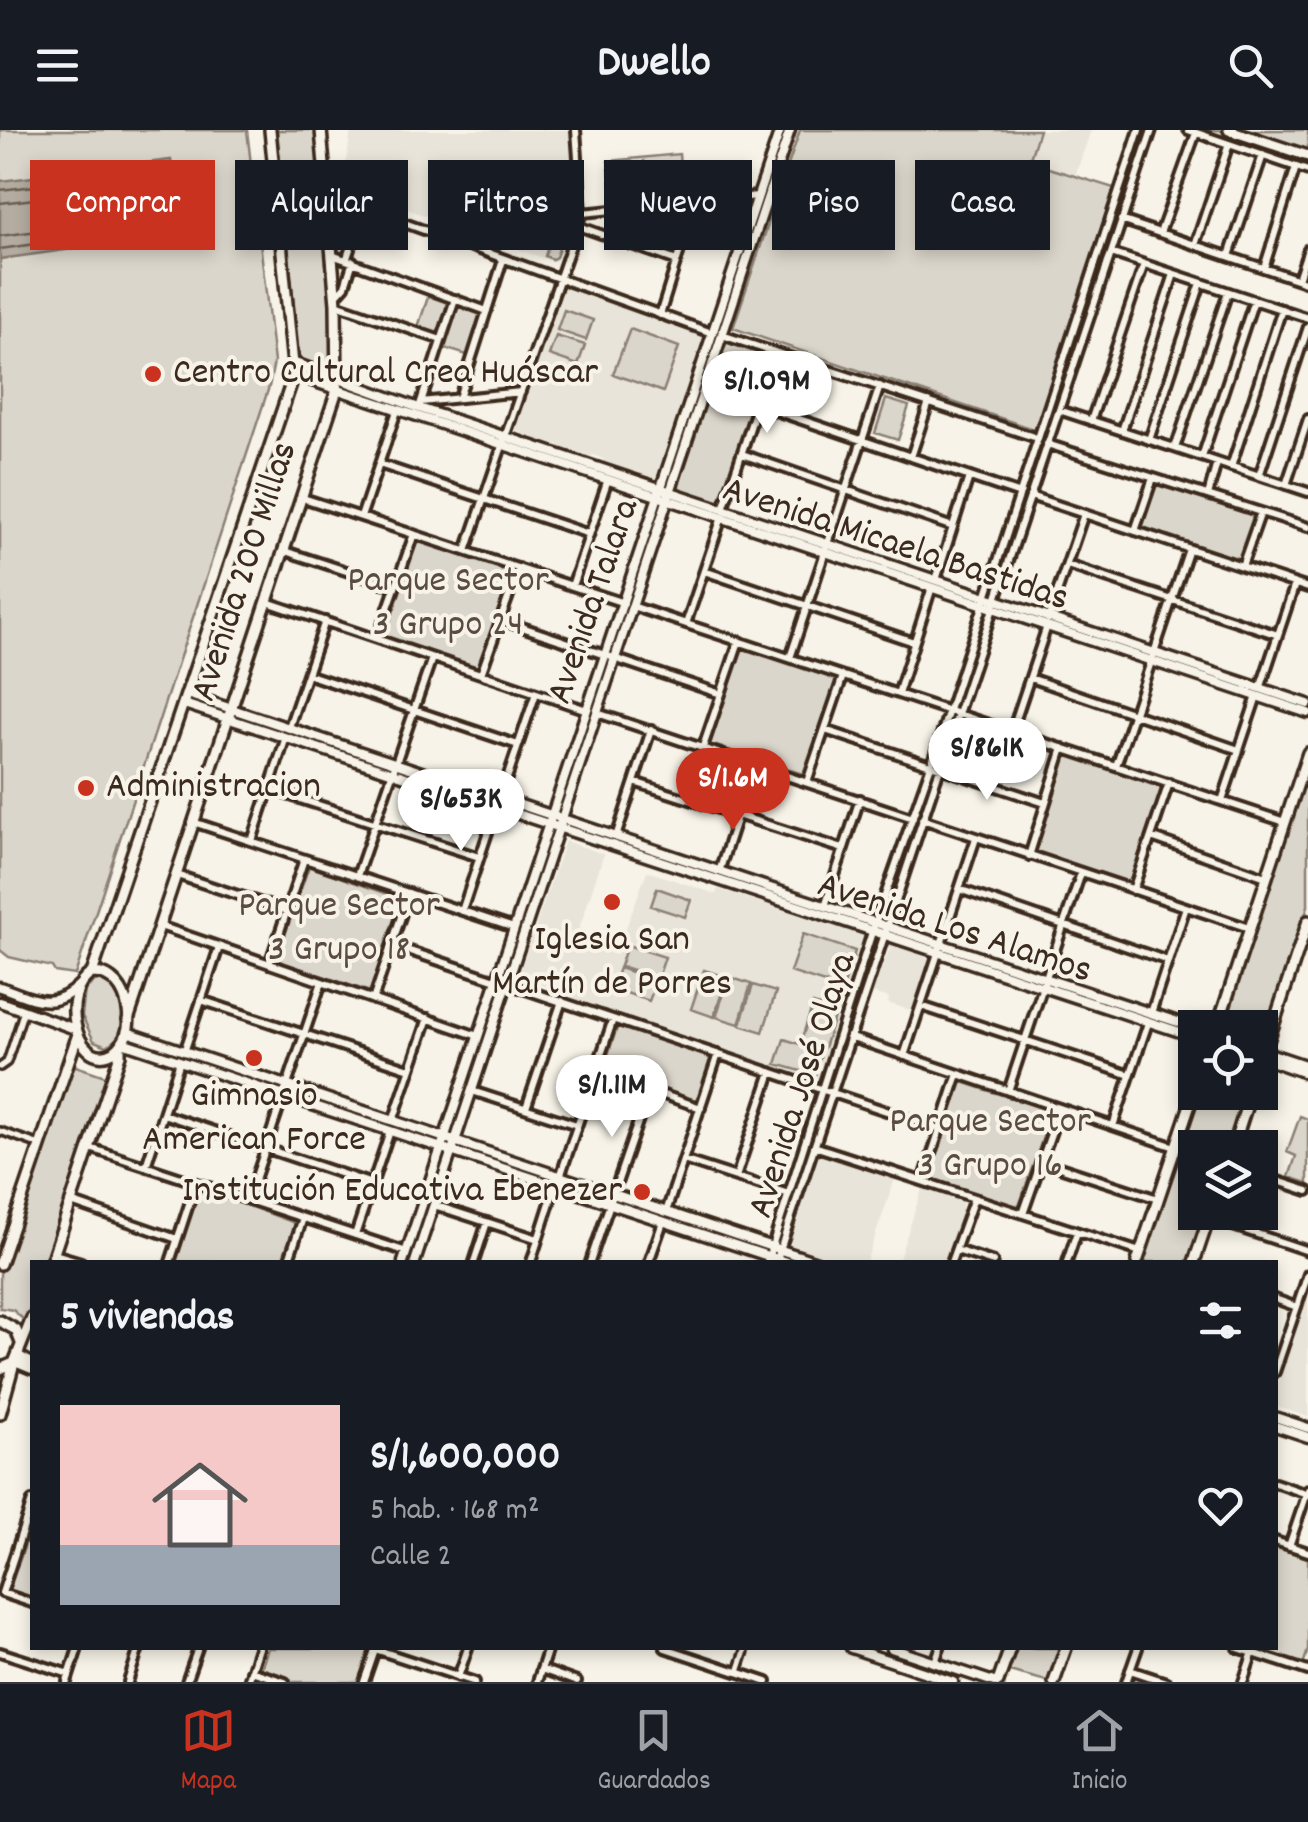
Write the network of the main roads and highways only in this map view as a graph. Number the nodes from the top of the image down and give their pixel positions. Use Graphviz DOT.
graph roads {
  1 [pos="270,130"];
  2 [pos="320,130"];
  3 [pos="1229,130"];
  4 [pos="1308,156"];
  5 [pos="1308,753"];
  6 [pos="1308,922"];
  7 [pos="1304,947"];
  8 [pos="92,974"];
  9 [pos="1222,1010"];
  10 [pos="1278,1013"];
  11 [pos="128,1020"];
  12 [pos="76,1031"];
  13 [pos="123,1040"];
  14 [pos="1188,1110"];
  15 [pos="1205,1230"];
  16 [pos="1138,1257"];
  17 [pos="52,1258"];
  18 [pos="1195,1260"];
  19 [pos="0,1263"];
  20 [pos="0,1321"];
  21 [pos="30,1323"];
  22 [pos="17,1357"];
  23 [pos="0,1369"];
  24 [pos="0,1414"];
  25 [pos="1009,1650"];
  26 [pos="1065,1650"];
  27 [pos="996,1682"];
  28 [pos="1054,1682"];
  1 -- 8 [label="main road, Avenida 200 Millas"];
  2 -- 11 [label="main road, Avenida 200 Millas"];
  3 -- 4 [label="main road"];
  5 -- 9 [label="main road"];
  6 -- 7 [label="main road"];
  7 -- 10 [label="main road"];
  8 -- 11 [label="main road"];
  8 -- 12 [label="main road"];
  11 -- 13 [label="main road"];
  12 -- 13 [label="main road"];
  12 -- 19 [label="main road"];
  13 -- 17 [label="main road"];
  14 -- 16 [label="main road"];
  15 -- 18 [label="main road"];
  20 -- 22 [label="main road"];
  21 -- 22 [label="main road"];
  22 -- 23 [label="main road"];
  22 -- 24 [label="main road"];
  25 -- 27 [label="main road"];
  26 -- 28 [label="main road"];
}
